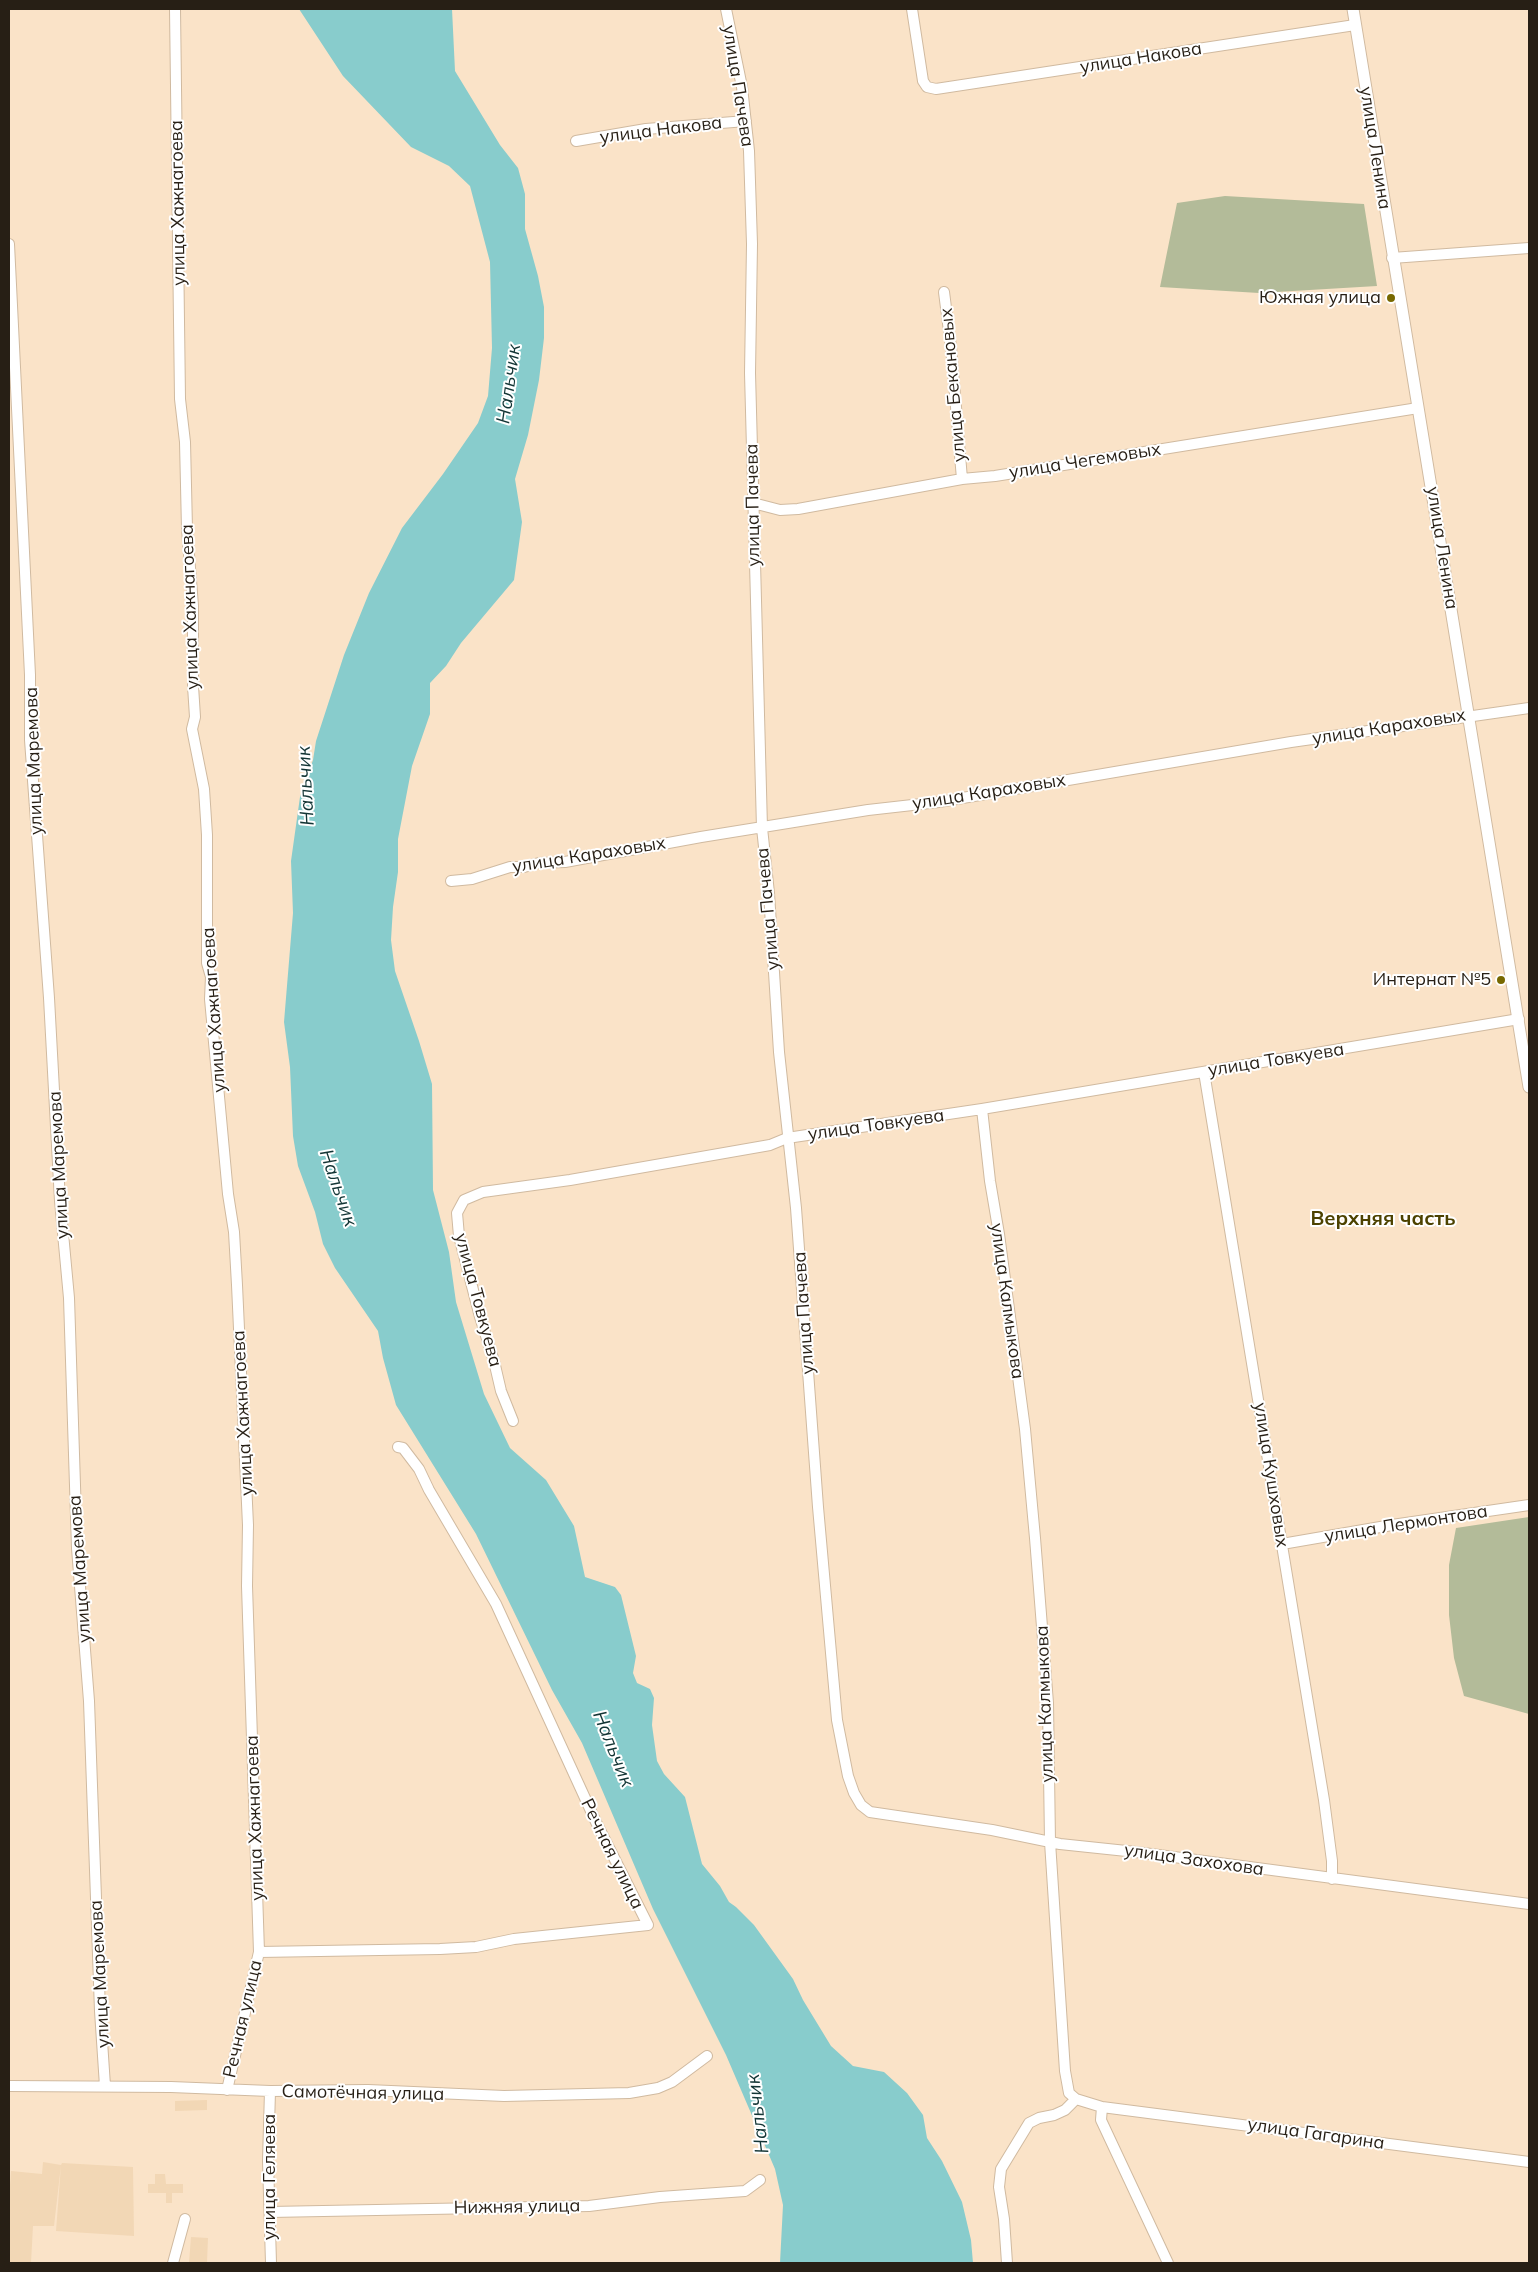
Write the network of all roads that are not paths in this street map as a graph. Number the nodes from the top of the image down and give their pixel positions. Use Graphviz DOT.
graph roads {
  1 [pos="176,9"];
  2 [pos="726,9"];
  3 [pos="912,9"];
  4 [pos="1353,9"];
  5 [pos="1355,25"];
  6 [pos="746,121"];
  7 [pos="576,141"];
  8 [pos="9,244"];
  9 [pos="1529,248"];
  10 [pos="1392,258"];
  11 [pos="944,292"];
  12 [pos="1418,408"];
  13 [pos="962,478"];
  14 [pos="753,503"];
  15 [pos="1529,708"];
  16 [pos="1469,715"];
  17 [pos="762,828"];
  18 [pos="451,881"];
  19 [pos="1518,1020"];
  20 [pos="1204,1072"];
  21 [pos="1529,1085"];
  22 [pos="982,1109"];
  23 [pos="787,1138"];
  24 [pos="514,1421"];
  25 [pos="398,1447"];
  26 [pos="1529,1505"];
  27 [pos="1282,1544"];
  28 [pos="861,1805"];
  29 [pos="1050,1842"];
  30 [pos="1332,1879"];
  31 [pos="1529,1904"];
  32 [pos="259,1952"];
  33 [pos="707,2056"];
  34 [pos="9,2086"];
  35 [pos="105,2086"];
  36 [pos="227,2090"];
  37 [pos="270,2091"];
  38 [pos="1076,2099"];
  39 [pos="1102,2107"];
  40 [pos="1529,2162"];
  41 [pos="760,2180"];
  42 [pos="270,2212"];
  43 [pos="185,2219"];
  44 [pos="173,2263"];
  45 [pos="271,2263"];
  46 [pos="1007,2263"];
  47 [pos="1168,2263"];
  1 -- 32 [label="street, улица Хажнагоева"];
  2 -- 6 [label="street, улица Пачева"];
  3 -- 5 [label="street, улица Накова"];
  4 -- 5 [label="street, улица Ленина"];
  5 -- 10 [label="street, улица Ленина"];
  6 -- 7 [label="street, улица Накова"];
  6 -- 14 [label="street, улица Пачева"];
  8 -- 35 [label="street, улица Маремова"];
  9 -- 10 [label="street"];
  10 -- 12 [label="street, улица Ленина"];
  11 -- 13 [label="street, улица Бекановых"];
  12 -- 13 [label="street, улица Чегемовых"];
  12 -- 16 [label="street, улица Ленина"];
  13 -- 14 [label="street, улица Чегемовых"];
  14 -- 17 [label="street, улица Пачева"];
  15 -- 16 [label="street, улица Караховых"];
  16 -- 17 [label="street, улица Караховых"];
  16 -- 19 [label="street, улица Ленина"];
  17 -- 18 [label="street, улица Караховых"];
  17 -- 23 [label="street, улица Пачева"];
  19 -- 20 [label="street, улица Товкуева"];
  19 -- 21 [label="street, улица Ленина"];
  20 -- 22 [label="street, улица Товкуева"];
  20 -- 27 [label="street, улица Кушховых"];
  22 -- 23 [label="street, улица Товкуева"];
  22 -- 29 [label="street, улица Калмыкова"];
  23 -- 24 [label="street, улица Товкуева"];
  23 -- 28 [label="street, улица Пачева"];
  25 -- 32 [label="street, Речная улица"];
  26 -- 27 [label="street, улица Лермонтова"];
  27 -- 30 [label="street, улица Кушховых"];
  28 -- 29 [label="street, улица Захохова"];
  29 -- 30 [label="street, улица Захохова"];
  29 -- 38 [label="street, улица Калмыкова"];
  30 -- 31 [label="street, улица Захохова"];
  32 -- 36 [label="street, Речная улица"];
  33 -- 37 [label="street, Самотёчная улица"];
  34 -- 35 [label="street, Самотёчная улица"];
  35 -- 36 [label="street, Самотёчная улица"];
  36 -- 37 [label="street, Самотёчная улица"];
  37 -- 42 [label="street, улица Геляева"];
  38 -- 39 [label="street"];
  38 -- 46 [label="street"];
  39 -- 40 [label="street, улица Гагарина"];
  39 -- 47 [label="street"];
  41 -- 42 [label="street, Нижняя улица"];
  42 -- 45 [label="street, улица Геляева"];
  43 -- 44 [label="street"];
}
